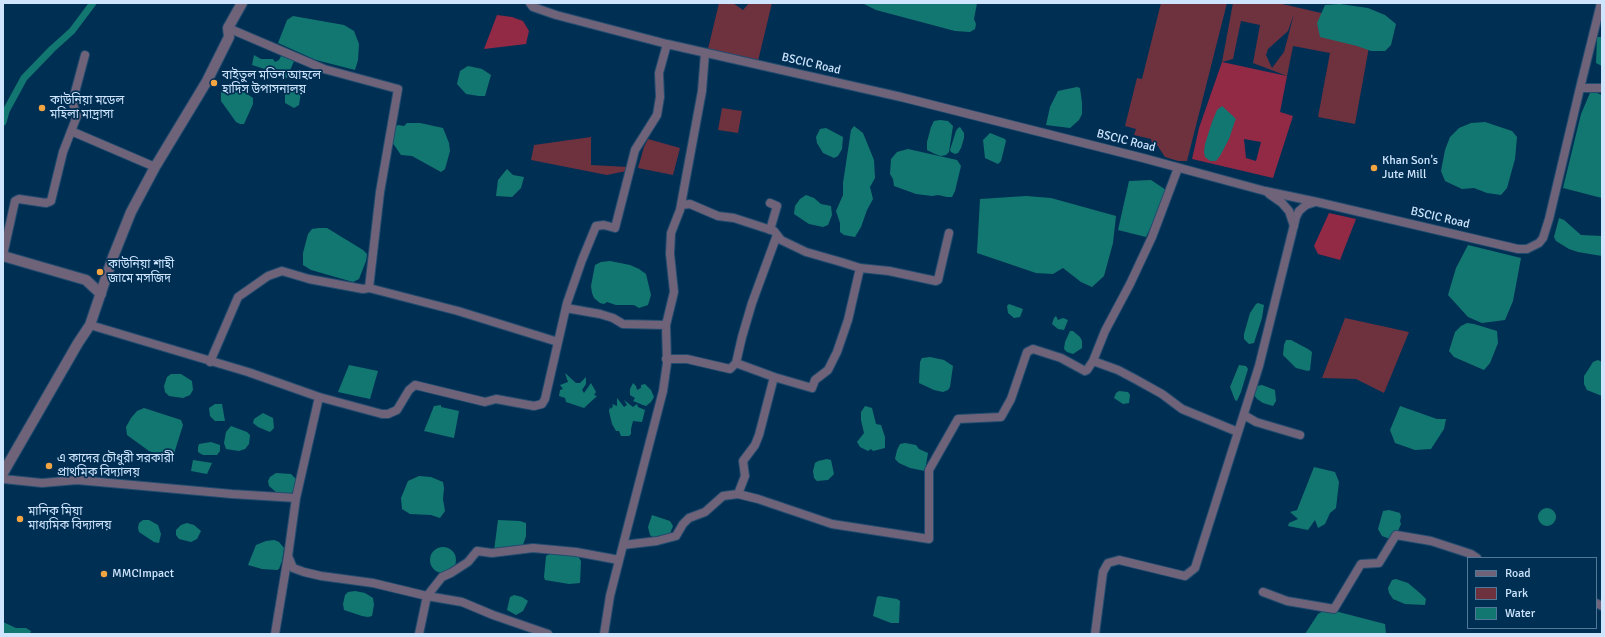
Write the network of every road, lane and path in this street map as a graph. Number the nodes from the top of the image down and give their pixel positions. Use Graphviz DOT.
graph roads {
  1 [pos="242,3"];
  2 [pos="530,3"];
  3 [pos="1601,3"];
  4 [pos="228,28"];
  5 [pos="667,44"];
  6 [pos="705,53"];
  7 [pos="85,55"];
  8 [pos="1580,88"];
  9 [pos="1602,88"];
  10 [pos="71,131"];
  11 [pos="156,167"];
  12 [pos="1178,168"];
  13 [pos="1265,191"];
  14 [pos="1318,202"];
  15 [pos="770,203"];
  16 [pos="681,205"];
  17 [pos="1294,226"];
  18 [pos="770,230"];
  19 [pos="949,233"];
  20 [pos="777,235"];
  21 [pos="3,255"];
  22 [pos="860,268"];
  23 [pos="369,288"];
  24 [pos="101,294"];
  25 [pos="566,308"];
  26 [pos="90,325"];
  27 [pos="666,325"];
  28 [pos="558,342"];
  29 [pos="666,359"];
  30 [pos="1093,361"];
  31 [pos="210,362"];
  32 [pos="736,363"];
  33 [pos="774,377"];
  34 [pos="319,397"];
  35 [pos="1244,415"];
  36 [pos="1238,432"];
  37 [pos="1300,435"];
  38 [pos="3,473"];
  39 [pos="3,479"];
  40 [pos="738,494"];
  41 [pos="296,498"];
  42 [pos="623,545"];
  43 [pos="288,556"];
  44 [pos="1475,557"];
  45 [pos="619,560"];
  46 [pos="1263,592"];
  47 [pos="427,596"];
  48 [pos="275,634"];
  49 [pos="419,634"];
  50 [pos="548,634"];
  51 [pos="604,634"];
  52 [pos="1095,634"];
  1 -- 4 [label="street"];
  2 -- 5 [label="street, BSCIC Road"];
  3 -- 8 [label="street, BSCIC Road"];
  4 -- 11 [label="street"];
  4 -- 23 [label="street"];
  5 -- 6 [label="street, BSCIC Road"];
  5 -- 25 [label="street"];
  6 -- 12 [label="street, BSCIC Road"];
  6 -- 16 [label="street"];
  7 -- 10 [label="street"];
  8 -- 9 [label="street"];
  8 -- 14 [label="street, BSCIC Road"];
  10 -- 11 [label="street"];
  10 -- 21 [label="street"];
  11 -- 24 [label="street"];
  12 -- 13 [label="street, BSCIC Road"];
  12 -- 30 [label="street"];
  13 -- 14 [label="street, BSCIC Road"];
  13 -- 17 [label="street"];
  14 -- 17 [label="street"];
  15 -- 18 [label="street"];
  16 -- 18 [label="street"];
  16 -- 27 [label="street"];
  17 -- 35 [label="street"];
  18 -- 20 [label="street"];
  19 -- 22 [label="street"];
  20 -- 22 [label="street"];
  20 -- 32 [label="street"];
  21 -- 24 [label="street"];
  22 -- 33 [label="street"];
  23 -- 28 [label="street"];
  23 -- 31 [label="street"];
  24 -- 26 [label="street"];
  25 -- 27 [label="street"];
  25 -- 28 [label="street"];
  26 -- 31 [label="street"];
  26 -- 38 [label="street"];
  27 -- 29 [label="street"];
  28 -- 34 [label="street"];
  29 -- 32 [label="street"];
  29 -- 42 [label="street"];
  30 -- 36 [label="street"];
  30 -- 40 [label="street"];
  31 -- 34 [label="street"];
  32 -- 33 [label="street"];
  33 -- 40 [label="street"];
  34 -- 41 [label="street"];
  35 -- 36 [label="street"];
  35 -- 37 [label="street"];
  36 -- 52 [label="street"];
  39 -- 41 [label="street"];
  40 -- 42 [label="street"];
  41 -- 43 [label="street"];
  42 -- 45 [label="street"];
  43 -- 47 [label="street"];
  43 -- 48 [label="street"];
  44 -- 46 [label="street"];
  45 -- 47 [label="street"];
  45 -- 51 [label="street"];
  47 -- 49 [label="street"];
  47 -- 50 [label="street"];
}
